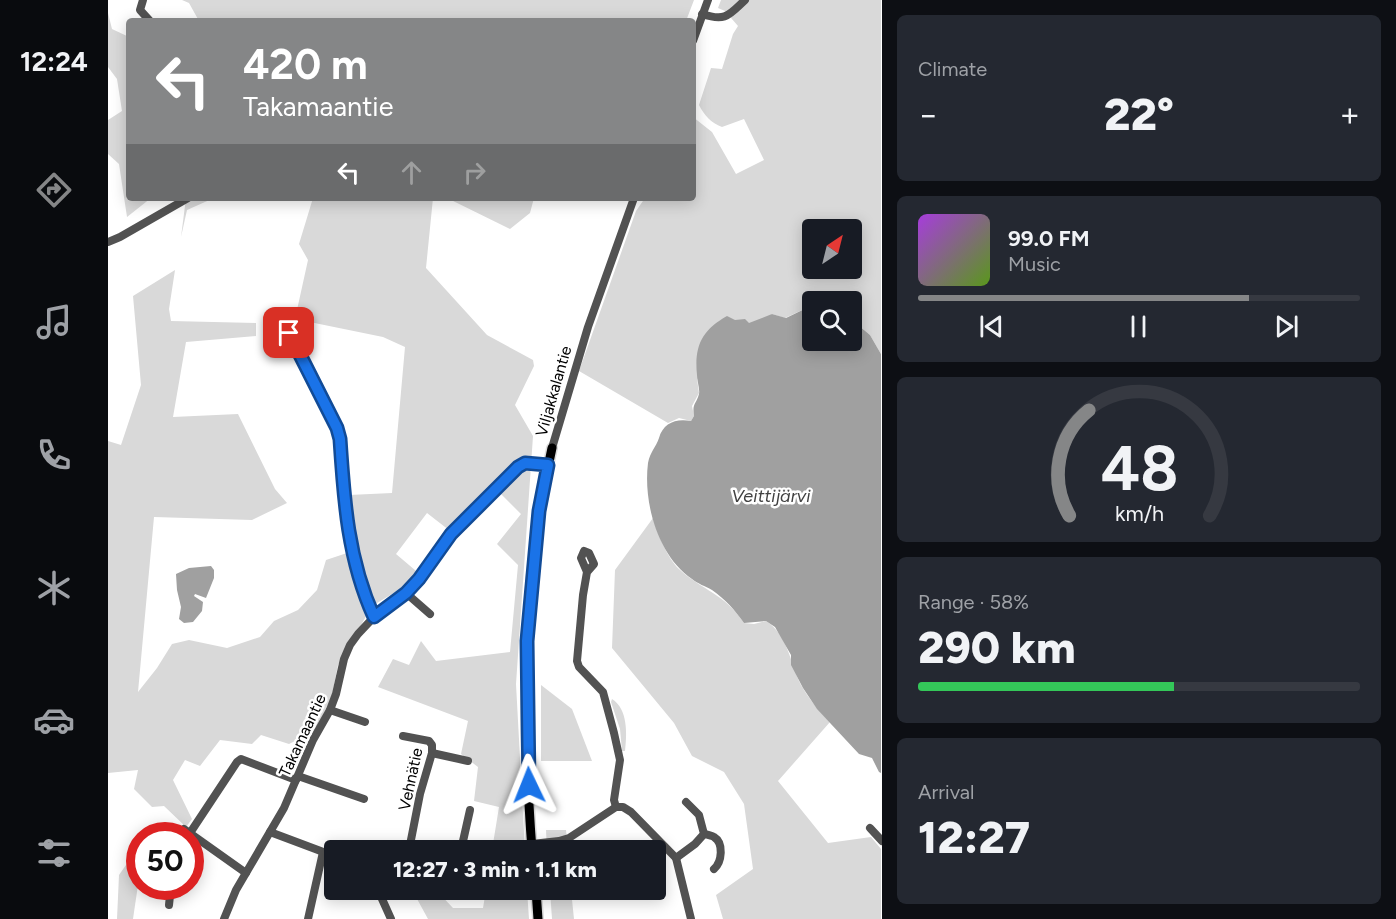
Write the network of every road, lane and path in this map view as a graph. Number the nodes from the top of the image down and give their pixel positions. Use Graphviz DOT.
graph roads {
  1 [pos="143,0"];
  2 [pos="708,0"];
  3 [pos="745,0"];
  4 [pos="702,14"];
  5 [pos="148,18"];
  6 [pos="696,32"];
  7 [pos="183,201"];
  8 [pos="633,201"];
  9 [pos="108,242"];
  10 [pos="283,321"];
  11 [pos="552,448"];
  12 [pos="548,465"];
  13 [pos="587,572"];
  14 [pos="406,593"];
  15 [pos="430,614"];
  16 [pos="374,617"];
  17 [pos="330,710"];
  18 [pos="365,722"];
  19 [pos="403,736"];
  20 [pos="432,753"];
  21 [pos="468,761"];
  22 [pos="297,778"];
  23 [pos="364,799"];
  24 [pos="686,802"];
  25 [pos="616,807"];
  26 [pos="470,810"];
  27 [pos="192,822"];
  28 [pos="870,828"];
  29 [pos="270,832"];
  30 [pos="704,834"];
  31 [pos="411,840"];
  32 [pos="463,840"];
  33 [pos="532,840"];
  34 [pos="562,840"];
  35 [pos="882,841"];
  36 [pos="204,845"];
  37 [pos="323,852"];
  38 [pos="675,858"];
  39 [pos="714,869"];
  40 [pos="246,873"];
  41 [pos="170,900"];
  42 [pos="382,900"];
  43 [pos="537,900"];
  44 [pos="169,905"];
  45 [pos="224,919"];
  46 [pos="308,919"];
  47 [pos="391,919"];
  48 [pos="538,919"];
  49 [pos="691,919"];
  1 -- 5 [label="street"];
  2 -- 4 [label="street"];
  3 -- 4 [label="street"];
  4 -- 6 [label="street"];
  7 -- 9 [label="street"];
  8 -- 11 [label="street, Viljakkalantie"];
  10 -- 16 [label="street"];
  11 -- 12 [label="main road, Viljakkalantie"];
  12 -- 14 [label="street, Takamaantie"];
  12 -- 33 [label="main road, Viljakkalantie"];
  13 -- 25 [label="street"];
  14 -- 15 [label="street"];
  14 -- 16 [label="street, Takamaantie"];
  16 -- 17 [label="street, Takamaantie"];
  17 -- 18 [label="street"];
  17 -- 22 [label="street, Takamaantie"];
  19 -- 20 [label="street, Vehnätie"];
  20 -- 21 [label="street"];
  20 -- 31 [label="street, Vehnätie"];
  22 -- 23 [label="street"];
  22 -- 27 [label="street"];
  22 -- 29 [label="street, Takamaantie"];
  24 -- 30 [label="street"];
  25 -- 34 [label="street"];
  25 -- 38 [label="street"];
  26 -- 32 [label="street"];
  28 -- 35 [label="street"];
  29 -- 37 [label="street"];
  29 -- 40 [label="street, Takamaantie"];
  30 -- 38 [label="street"];
  30 -- 39 [label="street"];
  36 -- 40 [label="street"];
  37 -- 46 [label="street"];
  38 -- 49 [label="street"];
  40 -- 45 [label="street, Takamaantie"];
  41 -- 44 [label="street"];
  42 -- 47 [label="street"];
  43 -- 48 [label="main road"];
}
